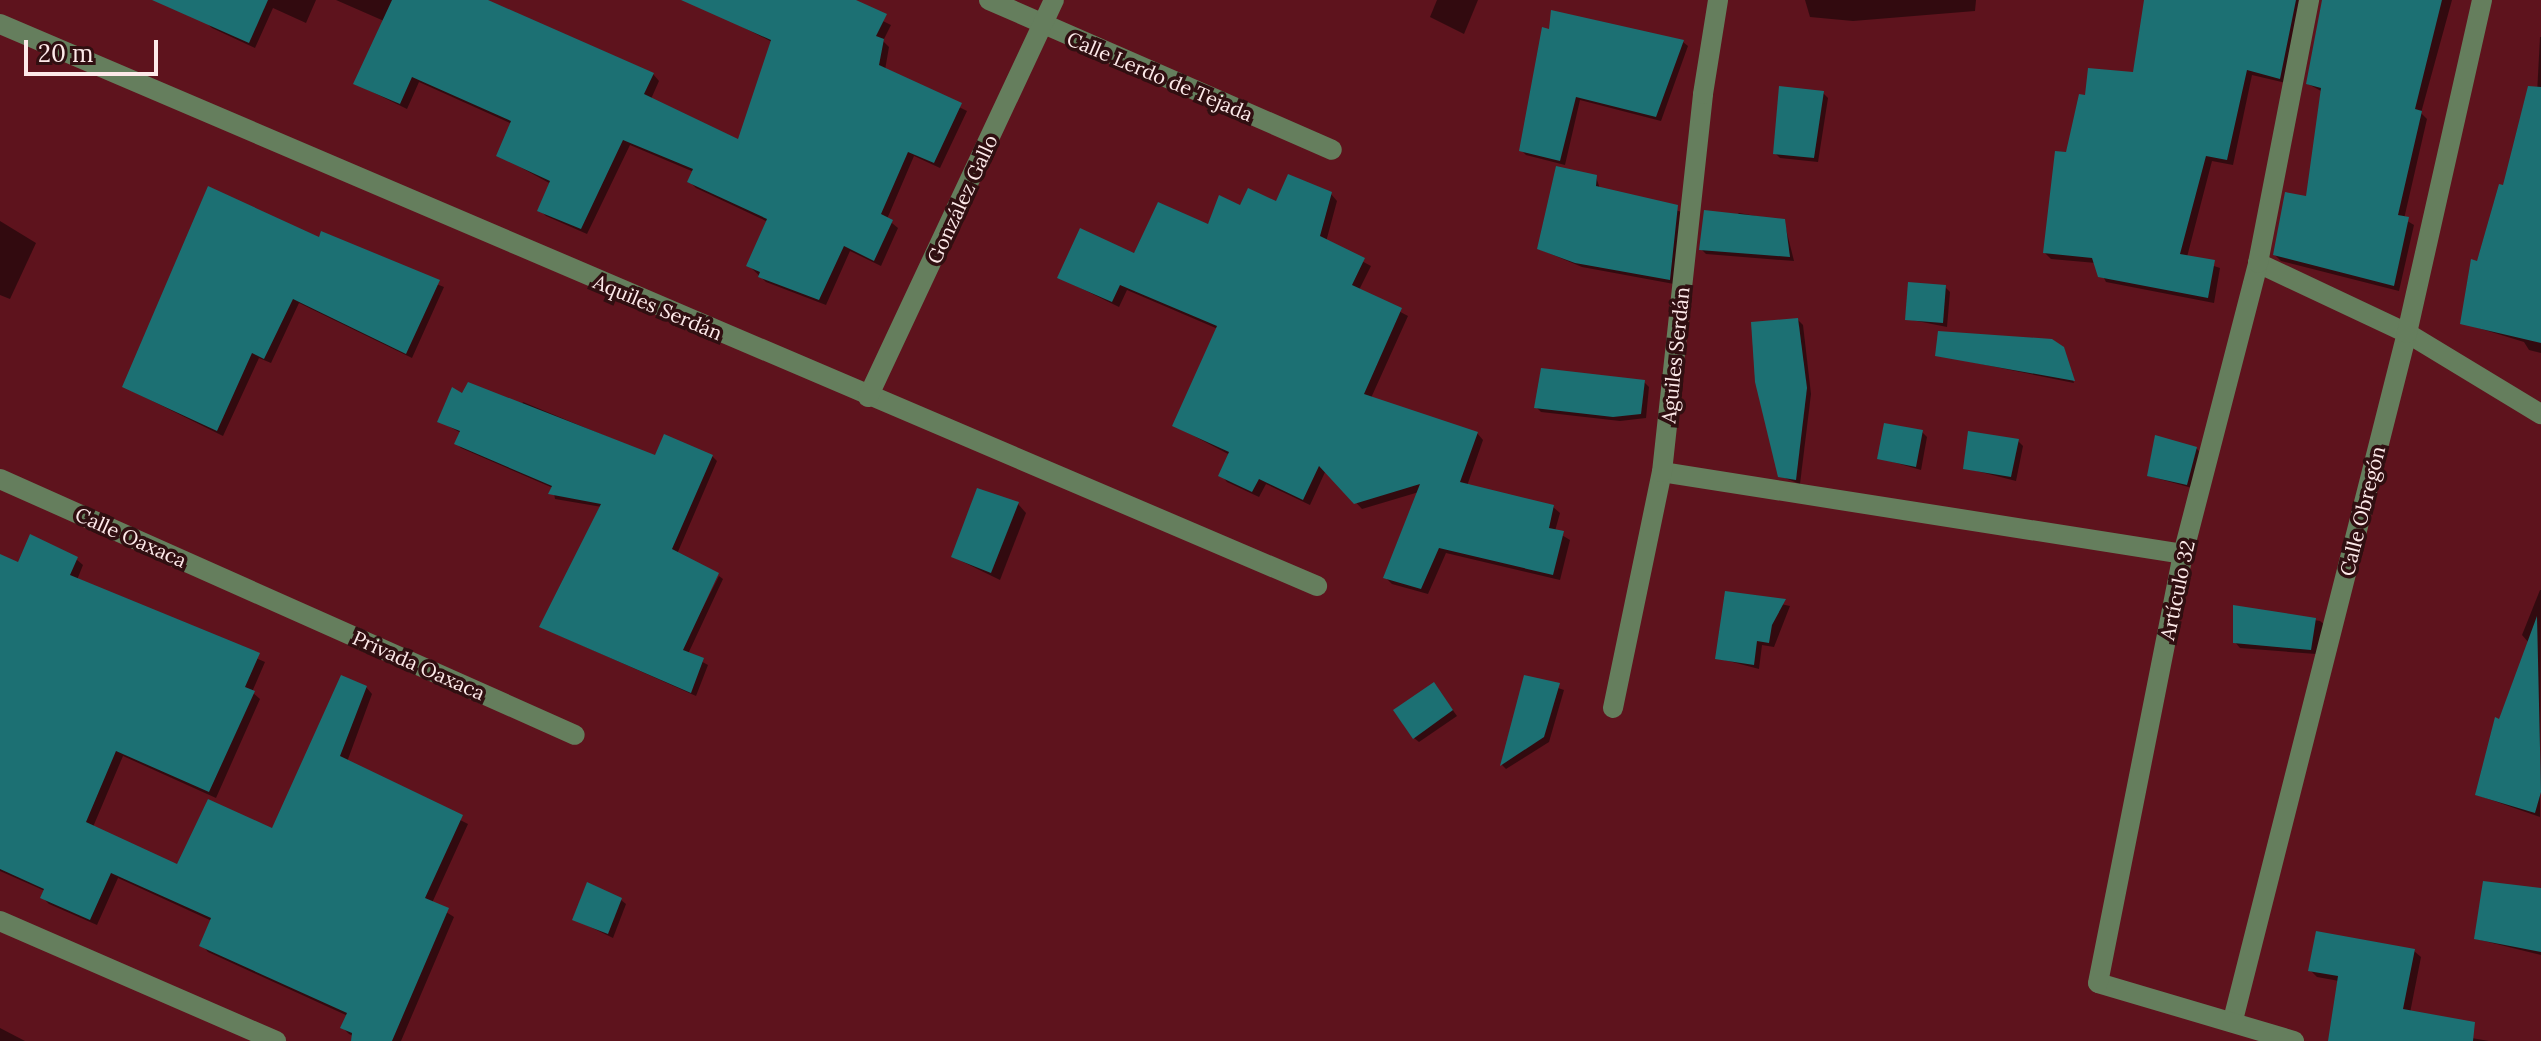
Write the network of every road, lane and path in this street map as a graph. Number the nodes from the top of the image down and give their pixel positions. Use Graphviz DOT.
graph roads {
  1 [pos="989,0"];
  2 [pos="1054,0"];
  3 [pos="1718,0"];
  4 [pos="2309,0"];
  5 [pos="2482,0"];
  6 [pos="0,24"];
  7 [pos="1043,25"];
  8 [pos="1332,150"];
  9 [pos="2258,263"];
  10 [pos="2407,333"];
  11 [pos="868,397"];
  12 [pos="2541,414"];
  13 [pos="1662,472"];
  14 [pos="0,479"];
  15 [pos="2183,554"];
  16 [pos="1317,586"];
  17 [pos="263,596"];
  18 [pos="1613,708"];
  19 [pos="575,735"];
  20 [pos="8,924"];
  21 [pos="2233,1020"];
  22 [pos="276,1041"];
  23 [pos="2294,1041"];
  1 -- 7 [label="street, Calle Lerdo de Tejada"];
  2 -- 7 [label="street, González Gallo"];
  3 -- 13 [label="street, Aguiles Serdán"];
  4 -- 9 [label="street, Artículo 32"];
  5 -- 10 [label="street, Calle Obregón"];
  6 -- 11 [label="street, Aquiles Serdán"];
  7 -- 8 [label="street, Calle Lerdo de Tejada"];
  7 -- 11 [label="street, González Gallo"];
  9 -- 10 [label="street"];
  9 -- 15 [label="street, Artículo 32"];
  10 -- 12 [label="street"];
  10 -- 21 [label="street, Calle Obregón"];
  11 -- 16 [label="street, Aquiles Serdán"];
  13 -- 15 [label="street"];
  13 -- 18 [label="street, Aguiles Serdán"];
  14 -- 17 [label="street, Calle Oaxaca"];
  15 -- 21 [label="street, Artículo 32"];
  17 -- 19 [label="street, Privada Oaxaca"];
  20 -- 22 [label="street"];
  21 -- 23 [label="street, Artículo 32"];
}
